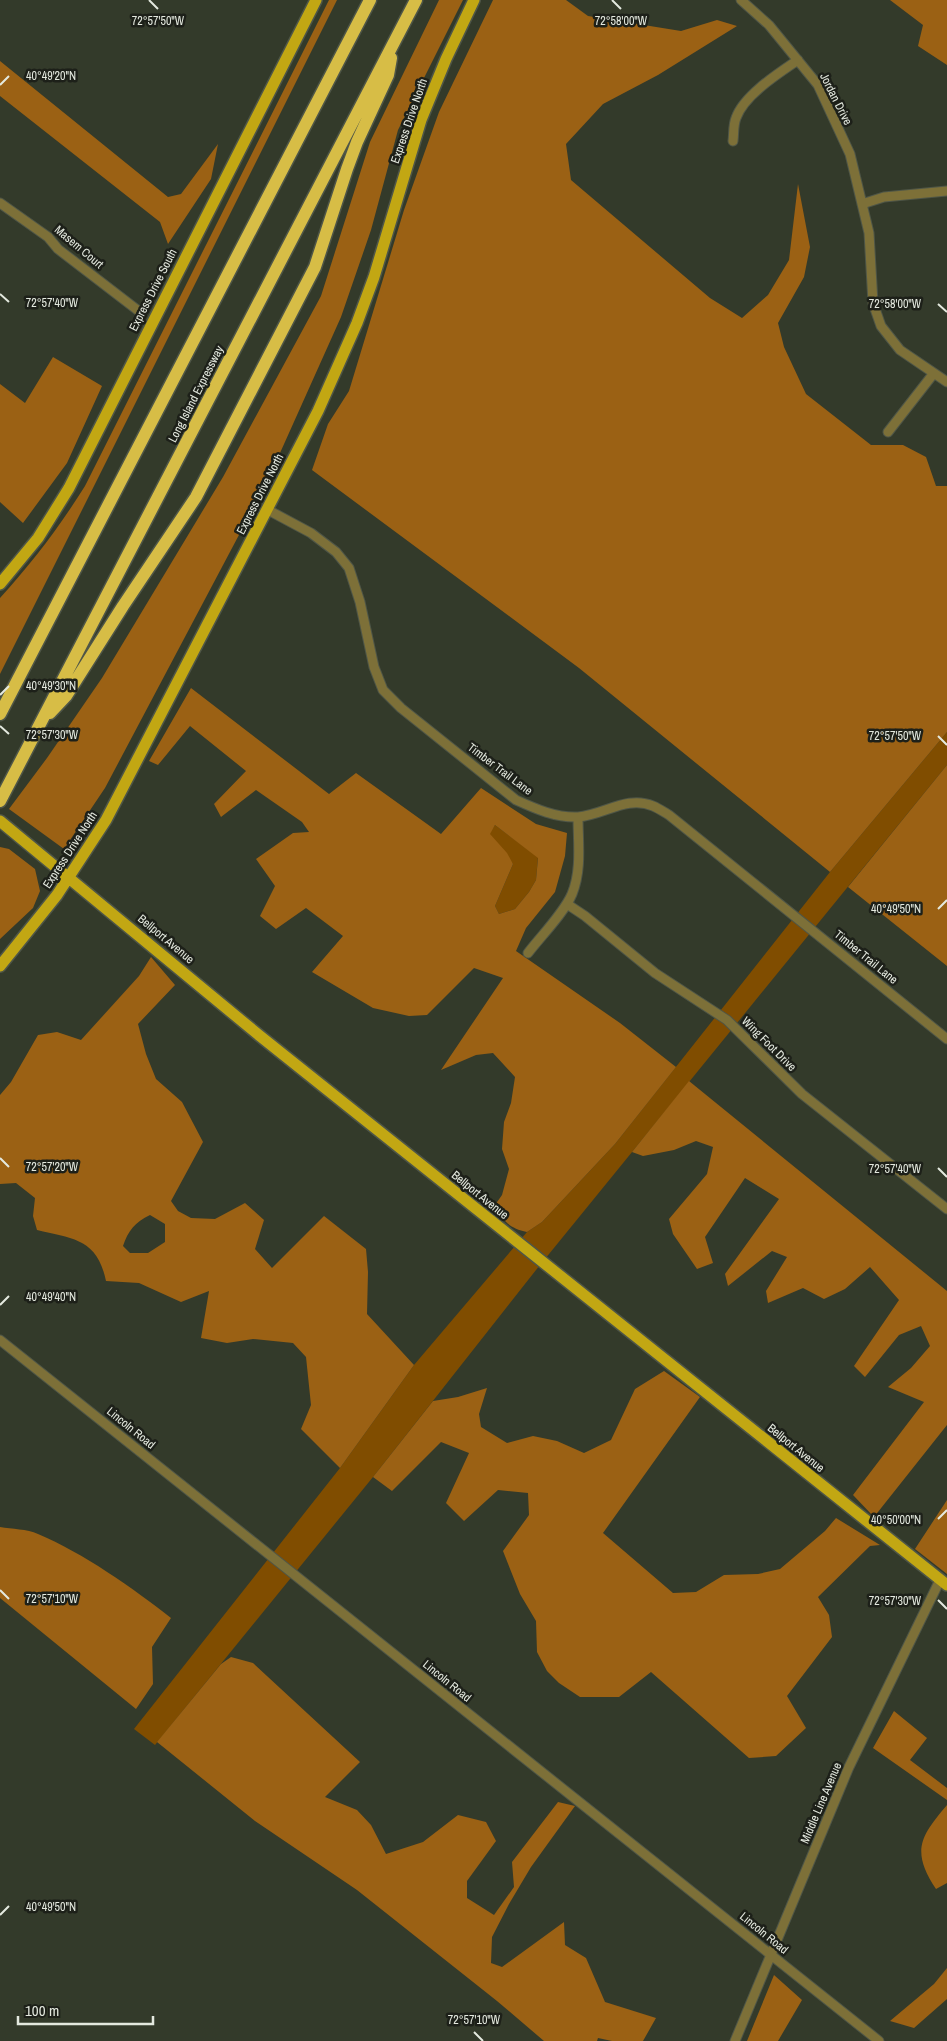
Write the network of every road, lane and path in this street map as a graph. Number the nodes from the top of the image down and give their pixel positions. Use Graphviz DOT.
graph roads {
  1 [pos="316,0"];
  2 [pos="416,0"];
  3 [pos="474,0"];
  4 [pos="741,0"];
  5 [pos="369,2"];
  6 [pos="395,41"];
  7 [pos="798,60"];
  8 [pos="733,141"];
  9 [pos="947,191"];
  10 [pos="0,203"];
  11 [pos="862,204"];
  12 [pos="140,312"];
  13 [pos="934,373"];
  14 [pos="947,382"];
  15 [pos="888,432"];
  16 [pos="268,510"];
  17 [pos="0,584"];
  18 [pos="0,714"];
  19 [pos="40,724"];
  20 [pos="0,801"];
  21 [pos="578,817"];
  22 [pos="0,821"];
  23 [pos="70,877"];
  24 [pos="567,904"];
  25 [pos="528,953"];
  26 [pos="0,966"];
  27 [pos="947,1039"];
  28 [pos="947,1209"];
  29 [pos="0,1340"];
  30 [pos="944,1583"];
  31 [pos="771,1955"];
  32 [pos="735,2041"];
  33 [pos="879,2041"];
  1 -- 17 [label="main road, Express Drive South"];
  2 -- 6 [label="highway, Long Island Expressway"];
  3 -- 16 [label="main road, Express Drive North"];
  4 -- 7 [label="street, Jordan Drive"];
  5 -- 18 [label="highway"];
  6 -- 19 [label="highway, Long Island Expressway"];
  6 -- 19 [label="highway"];
  7 -- 8 [label="street"];
  7 -- 11 [label="street, Jordan Drive"];
  9 -- 11 [label="street"];
  10 -- 12 [label="street, Masem Court"];
  11 -- 13 [label="street, Jordan Drive"];
  13 -- 14 [label="street, Jordan Drive"];
  13 -- 15 [label="street"];
  16 -- 21 [label="street, Timber Trail Lane"];
  16 -- 23 [label="main road, Express Drive North"];
  19 -- 20 [label="highway, Long Island Expressway"];
  21 -- 24 [label="street"];
  21 -- 27 [label="street, Timber Trail Lane"];
  22 -- 23 [label="main road, Bellport Avenue"];
  23 -- 26 [label="main road, Express Drive North"];
  23 -- 30 [label="main road, Bellport Avenue"];
  24 -- 25 [label="street"];
  24 -- 28 [label="street, Wing Foot Drive"];
  29 -- 31 [label="street, Lincoln Road"];
  30 -- 31 [label="street, Middle Line Avenue"];
  31 -- 32 [label="street, Middle Line Avenue"];
  31 -- 33 [label="street, Lincoln Road"];
}
